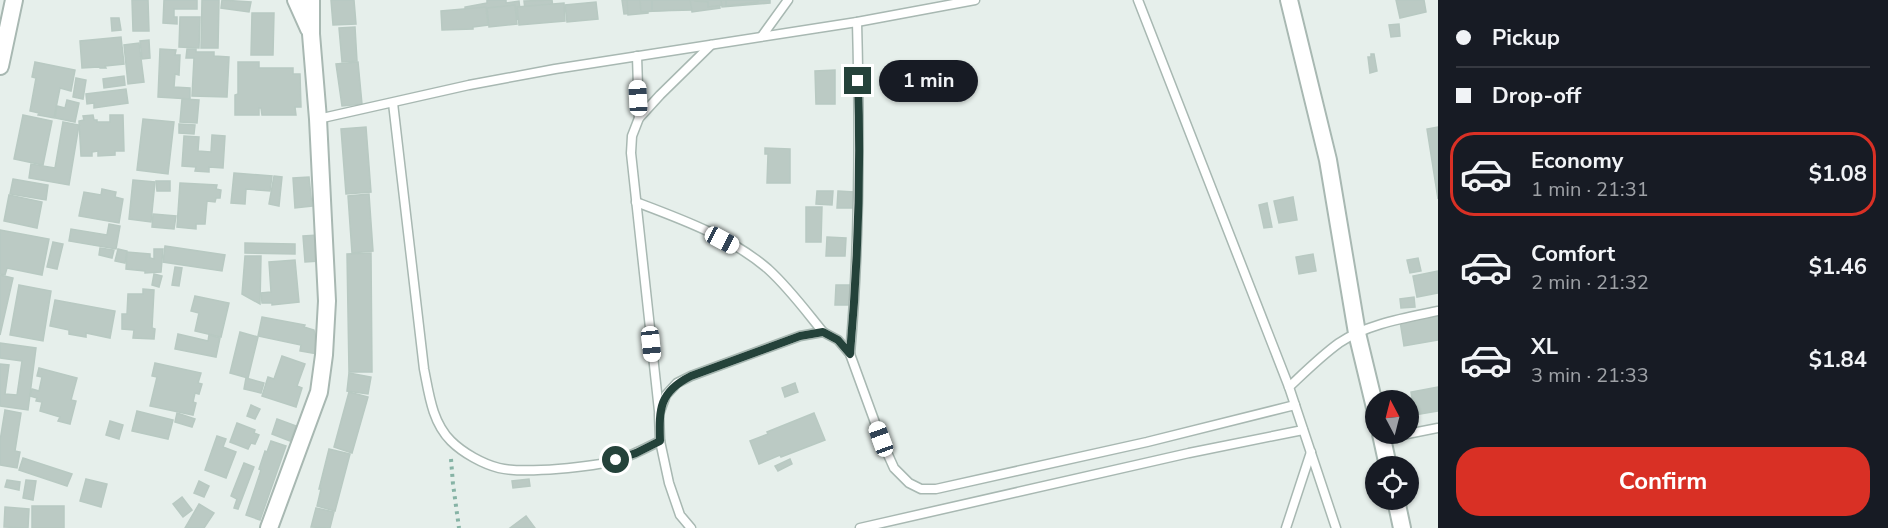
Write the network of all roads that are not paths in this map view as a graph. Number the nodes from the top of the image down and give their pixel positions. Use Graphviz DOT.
graph roads {
  1 [pos="14,0"];
  2 [pos="296,0"];
  3 [pos="312,0"];
  4 [pos="788,0"];
  5 [pos="975,0"];
  6 [pos="1138,0"];
  7 [pos="1289,0"];
  8 [pos="857,22"];
  9 [pos="311,34"];
  10 [pos="762,36"];
  11 [pos="711,44"];
  12 [pos="637,56"];
  13 [pos="0,66"];
  14 [pos="393,103"];
  15 [pos="639,118"];
  16 [pos="318,119"];
  17 [pos="636,202"];
  18 [pos="1438,311"];
  19 [pos="823,332"];
  20 [pos="1357,333"];
  21 [pos="850,354"];
  22 [pos="1289,387"];
  23 [pos="1371,390"];
  24 [pos="1295,405"];
  25 [pos="659,414"];
  26 [pos="1438,428"];
  27 [pos="1303,430"];
  28 [pos="1419,431"];
  29 [pos="660,441"];
  30 [pos="1311,452"];
  31 [pos="1398,510"];
  32 [pos="269,528"];
  33 [pos="691,528"];
  34 [pos="860,528"];
  35 [pos="1286,528"];
  36 [pos="1336,528"];
  37 [pos="1402,528"];
  1 -- 13 [label="street"];
  2 -- 9 [label="street"];
  3 -- 9 [label="street"];
  4 -- 10 [label="lane"];
  5 -- 8 [label="lane"];
  6 -- 22 [label="lane"];
  7 -- 20 [label="street"];
  8 -- 10 [label="lane"];
  8 -- 21 [label="lane"];
  9 -- 16 [label="street"];
  10 -- 11 [label="lane"];
  11 -- 12 [label="lane"];
  11 -- 15 [label="lane"];
  12 -- 14 [label="lane"];
  12 -- 15 [label="lane"];
  14 -- 16 [label="lane"];
  14 -- 29 [label="lane"];
  15 -- 17 [label="lane"];
  16 -- 32 [label="street"];
  17 -- 19 [label="lane"];
  17 -- 25 [label="lane"];
  18 -- 20 [label="lane"];
  19 -- 21 [label="lane"];
  19 -- 25 [label="lane"];
  20 -- 22 [label="lane"];
  20 -- 23 [label="street"];
  21 -- 24 [label="lane"];
  22 -- 24 [label="lane"];
  24 -- 27 [label="lane"];
  25 -- 29 [label="lane"];
  26 -- 28 [label="lane"];
  27 -- 30 [label="lane"];
  27 -- 34 [label="lane"];
  29 -- 33 [label="lane"];
  30 -- 35 [label="lane"];
  30 -- 36 [label="lane"];
  31 -- 37 [label="street"];
}
